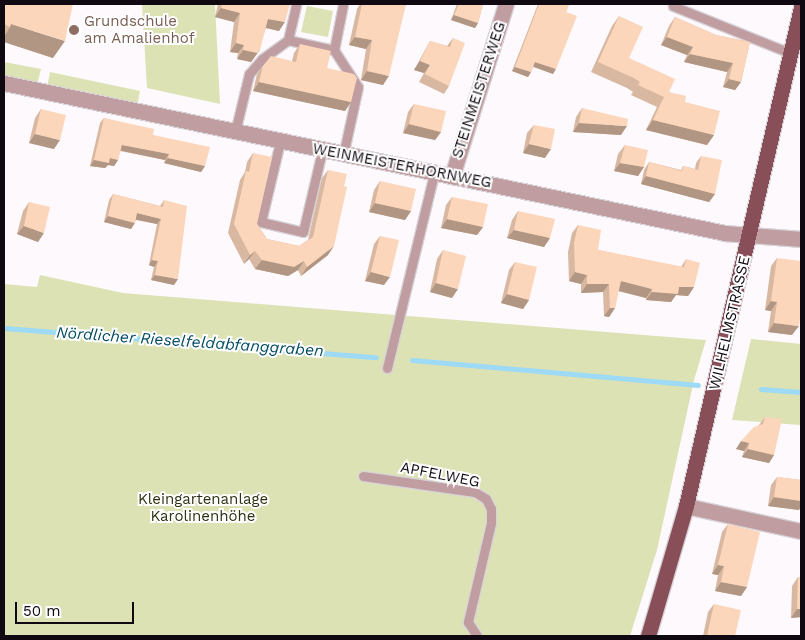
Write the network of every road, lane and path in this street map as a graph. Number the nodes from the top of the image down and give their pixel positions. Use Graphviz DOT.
graph roads {
  1 [pos="296,4"];
  2 [pos="344,4"];
  3 [pos="506,4"];
  4 [pos="673,6"];
  5 [pos="801,7"];
  6 [pos="288,40"];
  7 [pos="334,50"];
  8 [pos="790,53"];
  9 [pos="4,83"];
  10 [pos="235,132"];
  11 [pos="280,142"];
  12 [pos="322,151"];
  13 [pos="343,156"];
  14 [pos="434,174"];
  15 [pos="452,176"];
  16 [pos="750,236"];
  17 [pos="801,239"];
  18 [pos="387,368"];
  19 [pos="363,476"];
  20 [pos="686,506"];
  21 [pos="801,531"];
  22 [pos="477,636"];
  23 [pos="648,636"];
  1 -- 6 [label="lane"];
  2 -- 7 [label="lane"];
  3 -- 15 [label="street, STEINMEISTERWEG"];
  4 -- 8 [label="lane"];
  5 -- 8 [label="main road, WILHELMSTRASSE"];
  6 -- 7 [label="lane"];
  6 -- 10 [label="lane"];
  7 -- 13 [label="lane"];
  8 -- 16 [label="main road, WILHELMSTRASSE"];
  9 -- 10 [label="street, WEINMEISTERHORNWEG"];
  10 -- 11 [label="street, WEINMEISTERHORNWEG"];
  11 -- 12 [label="street, WEINMEISTERHORNWEG"];
  11 -- 12 [label="lane"];
  12 -- 13 [label="street, WEINMEISTERHORNWEG"];
  13 -- 14 [label="street, WEINMEISTERHORNWEG"];
  14 -- 15 [label="street, WEINMEISTERHORNWEG"];
  14 -- 18 [label="lane"];
  15 -- 16 [label="street, WEINMEISTERHORNWEG"];
  16 -- 17 [label="street, WEINMEISTERHORNWEG"];
  16 -- 20 [label="main road, WILHELMSTRASSE"];
  19 -- 22 [label="lane, APFELWEG"];
  20 -- 21 [label="street"];
  20 -- 23 [label="main road, WILHELMSTRASSE"];
}
